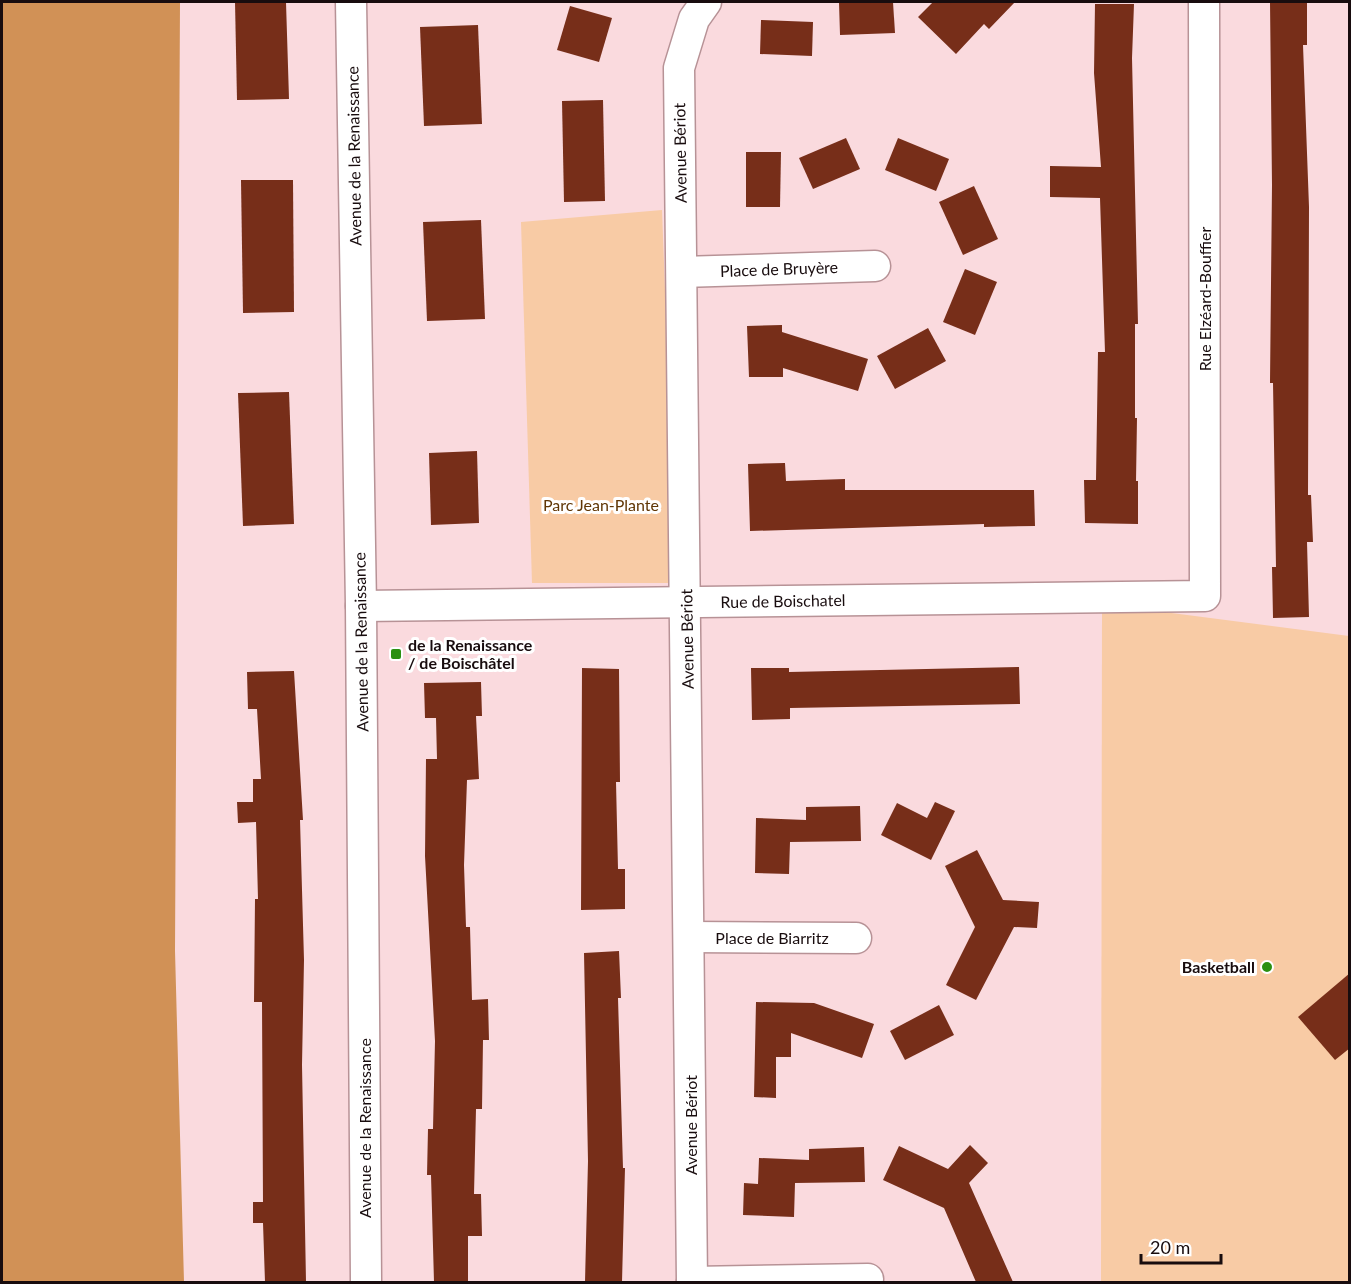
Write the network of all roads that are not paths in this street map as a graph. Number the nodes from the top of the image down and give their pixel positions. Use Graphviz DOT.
graph roads {
  1 [pos="351,2"];
  2 [pos="706,2"];
  3 [pos="1204,2"];
  4 [pos="875,266"];
  5 [pos="682,272"];
  6 [pos="1205,596"];
  7 [pos="686,602"];
  8 [pos="361,606"];
  9 [pos="689,938"];
  10 [pos="856,938"];
  11 [pos="868,1278"];
  12 [pos="366,1282"];
  13 [pos="692,1282"];
  1 -- 8 [label="street, Avenue de la Renaissance"];
  2 -- 5 [label="street, Avenue Bériot"];
  3 -- 6 [label="street, Rue Elzéard-Bouffier"];
  4 -- 5 [label="street, Place de Bruyère"];
  5 -- 7 [label="street, Avenue Bériot"];
  6 -- 7 [label="street, Rue de Boischatel"];
  7 -- 8 [label="street, Rue de Boischatel"];
  7 -- 9 [label="street, Avenue Bériot"];
  8 -- 12 [label="street, Avenue de la Renaissance"];
  9 -- 10 [label="street, Place de Biarritz"];
  9 -- 13 [label="street, Avenue Bériot"];
  11 -- 13 [label="street"];
}
